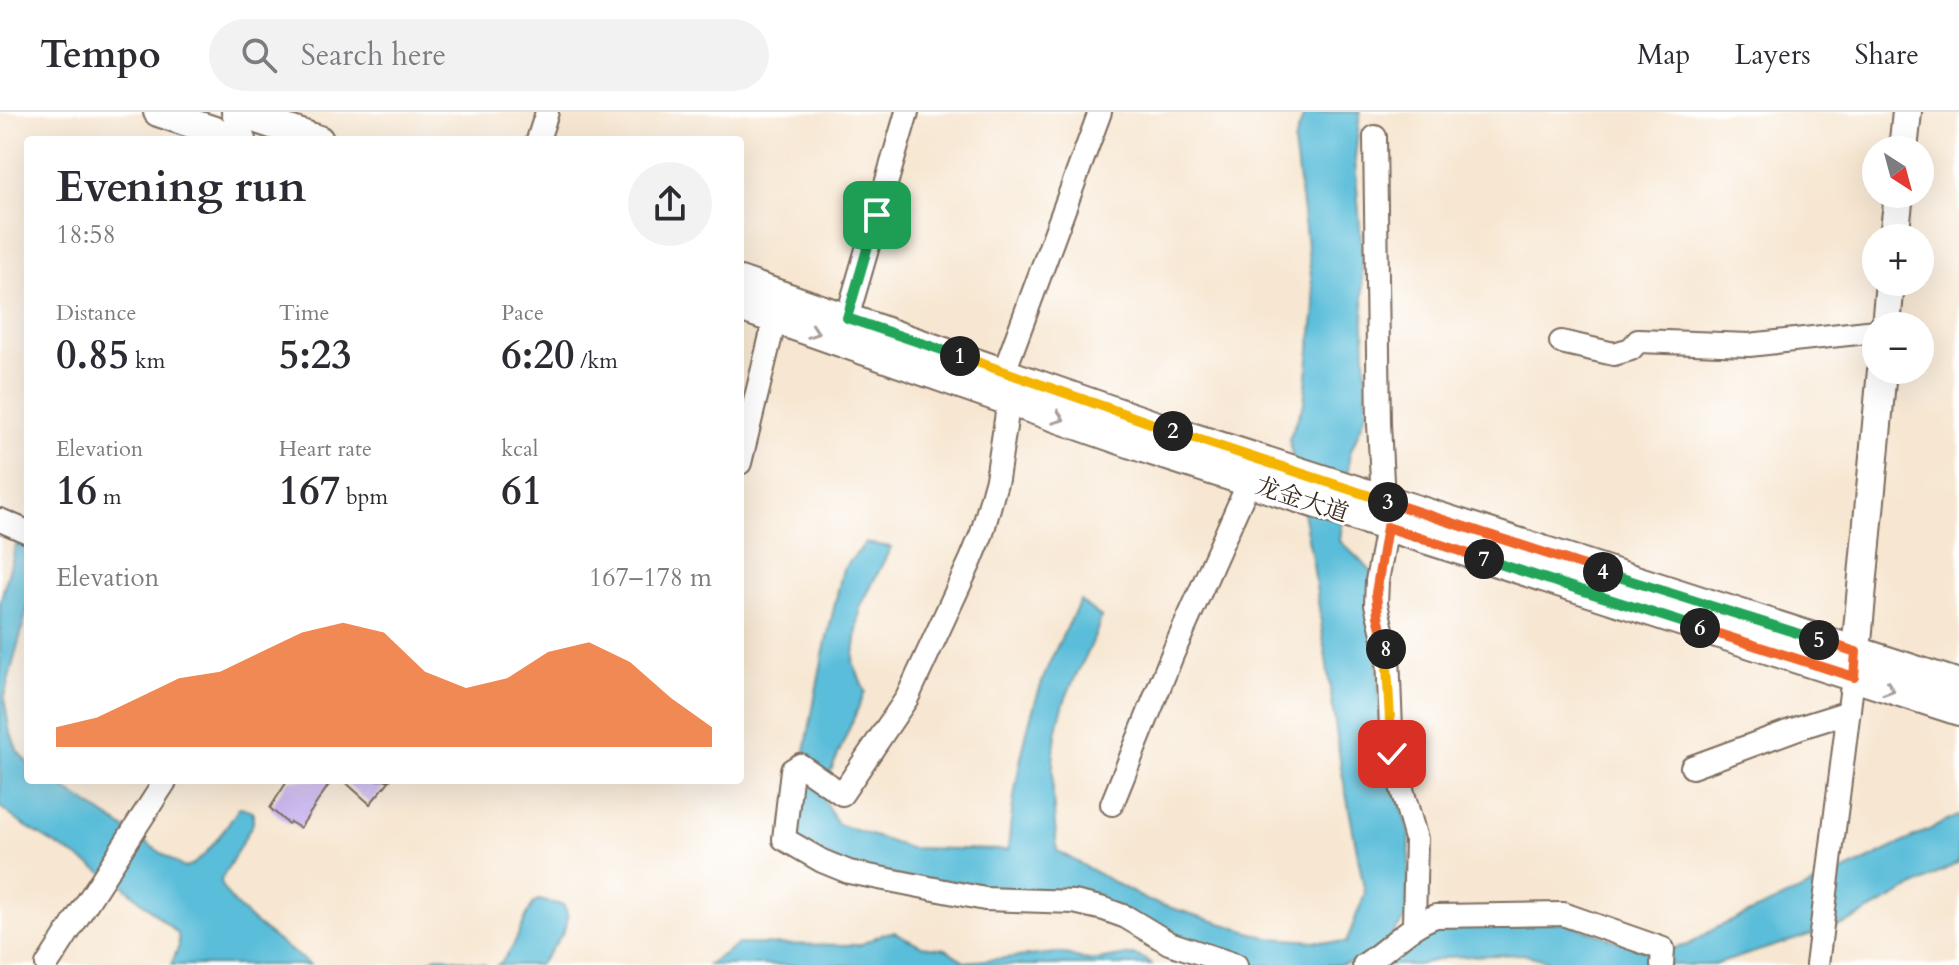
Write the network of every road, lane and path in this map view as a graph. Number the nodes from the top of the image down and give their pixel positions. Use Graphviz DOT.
graph roads {
  1 [pos="158,112"];
  2 [pos="236,112"];
  3 [pos="547,112"];
  4 [pos="907,112"];
  5 [pos="1100,112"];
  6 [pos="1907,112"];
  7 [pos="229,136"];
  8 [pos="307,136"];
  9 [pos="539,136"];
  10 [pos="1904,136"];
  11 [pos="1375,137"];
  12 [pos="744,282"];
  13 [pos="744,308"];
  14 [pos="847,318"];
  15 [pos="775,319"];
  16 [pos="1862,333"];
  17 [pos="1561,342"];
  18 [pos="1004,372"];
  19 [pos="1881,384"];
  20 [pos="1009,400"];
  21 [pos="744,447"];
  22 [pos="1249,482"];
  23 [pos="1290,482"];
  24 [pos="1374,510"];
  25 [pos="0,520"];
  26 [pos="24,530"];
  27 [pos="1855,664"];
  28 [pos="1959,684"];
  29 [pos="1959,711"];
  30 [pos="1849,712"];
  31 [pos="1692,767"];
  32 [pos="164,784"];
  33 [pos="1112,804"];
  34 [pos="1414,925"];
  35 [pos="1662,957"];
  36 [pos="47,965"];
  37 [pos="1236,965"];
  38 [pos="1364,965"];
  39 [pos="1817,965"];
  1 -- 7 [label="main road"];
  2 -- 8 [label="main road"];
  3 -- 9 [label="street"];
  4 -- 14 [label="street"];
  5 -- 18 [label="street"];
  6 -- 10 [label="main road"];
  11 -- 24 [label="street"];
  12 -- 14 [label="main road, 龙金大道"];
  13 -- 15 [label="main road, 龙金大道"];
  14 -- 18 [label="main road, 龙金大道"];
  15 -- 20 [label="main road, 龙金大道, one-way"];
  15 -- 21 [label="street"];
  16 -- 17 [label="street"];
  18 -- 23 [label="main road, 龙金大道"];
  19 -- 27 [label="main road"];
  20 -- 22 [label="main road, 龙金大道, one-way"];
  20 -- 37 [label="street"];
  22 -- 23 [label="main road, 龙金大道"];
  22 -- 33 [label="street"];
  23 -- 24 [label="main road, 龙金大道"];
  24 -- 27 [label="main road, 龙金大道"];
  24 -- 34 [label="street"];
  25 -- 26 [label="street"];
  27 -- 28 [label="main road, 龙金大道"];
  27 -- 29 [label="main road, 龙金大道, one-way"];
  27 -- 30 [label="street"];
  30 -- 31 [label="street"];
  30 -- 39 [label="street"];
  32 -- 36 [label="street"];
  34 -- 35 [label="street"];
  34 -- 38 [label="street"];
}
